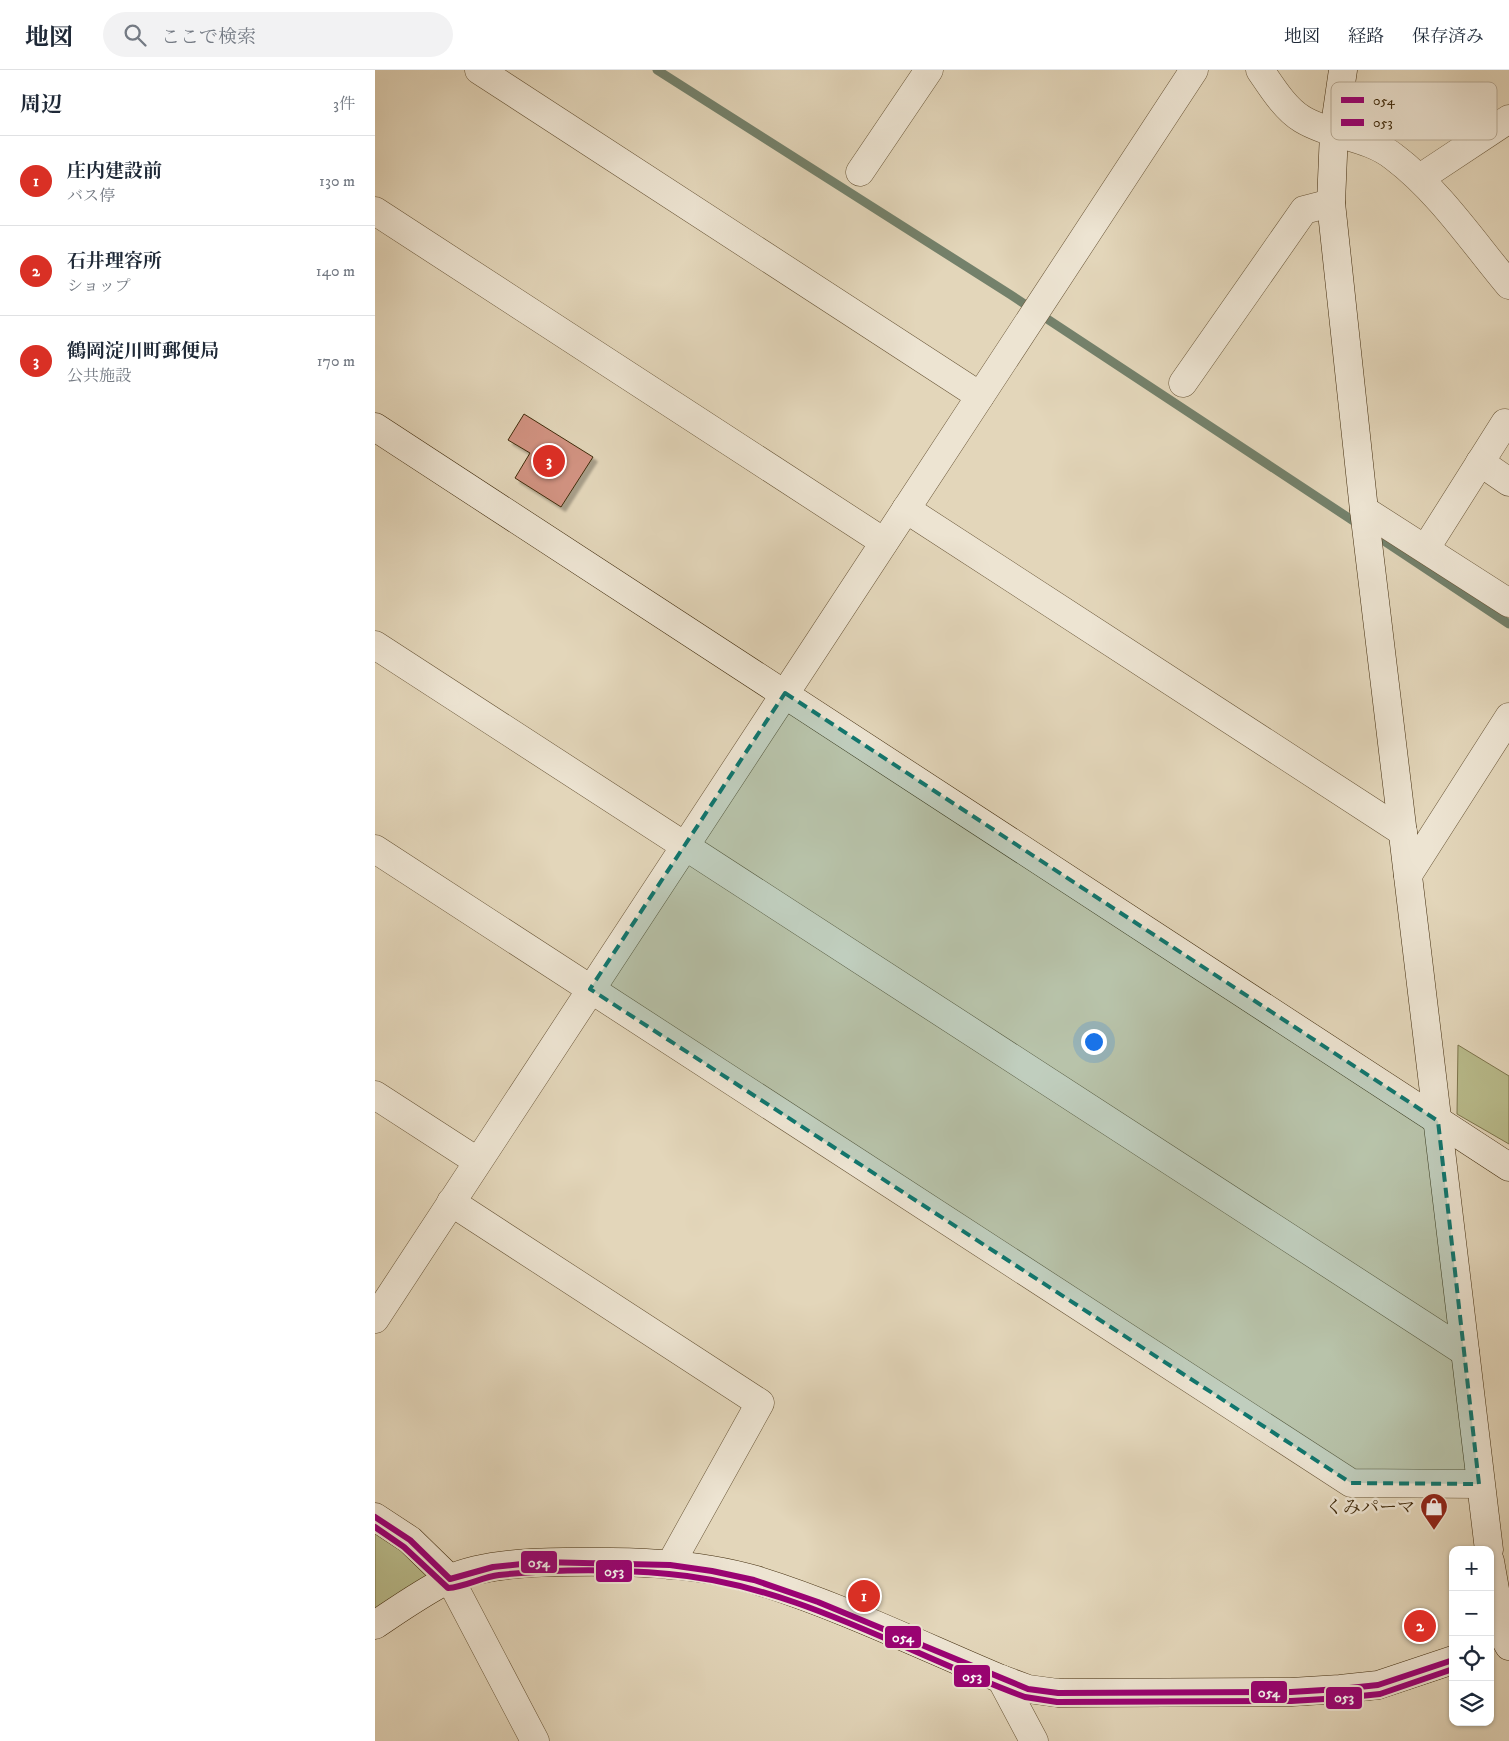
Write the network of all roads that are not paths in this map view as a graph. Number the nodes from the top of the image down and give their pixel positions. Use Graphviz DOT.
graph roads {
  1 [pos="479,70"];
  2 [pos="929,70"];
  3 [pos="1193,70"];
  4 [pos="1260,70"];
  5 [pos="1509,119"];
  6 [pos="1497,127"];
  7 [pos="1331,131"];
  8 [pos="1334,140"];
  9 [pos="1358,140"];
  10 [pos="1477,140"];
  11 [pos="860,172"];
  12 [pos="1419,178"];
  13 [pos="1331,203"];
  14 [pos="375,211"];
  15 [pos="1509,285"];
  16 [pos="1183,383"];
  17 [pos="980,396"];
  18 [pos="1505,423"];
  19 [pos="375,427"];
  20 [pos="1480,462"];
  21 [pos="1509,482"];
  22 [pos="906,509"];
  23 [pos="1364,510"];
  24 [pos="884,542"];
  25 [pos="1426,548"];
  26 [pos="1509,603"];
  27 [pos="375,645"];
  28 [pos="785,693"];
  29 [pos="1509,717"];
  30 [pos="1403,832"];
  31 [pos="684,846"];
  32 [pos="375,849"];
  33 [pos="1408,875"];
  34 [pos="590,989"];
  35 [pos="375,1095"];
  36 [pos="1438,1121"];
  37 [pos="477,1161"];
  38 [pos="1509,1167"];
  39 [pos="451,1202"];
  40 [pos="375,1319"];
  41 [pos="1465,1352"];
  42 [pos="1479,1484"];
  43 [pos="375,1517"];
  44 [pos="1488,1546"];
  45 [pos="670,1565"];
  46 [pos="450,1579"];
  47 [pos="1494,1585"];
  48 [pos="375,1625"];
  49 [pos="1503,1639"];
  50 [pos="1449,1662"];
  51 [pos="1001,1679"];
  52 [pos="1024,1738"];
  53 [pos="535,1741"];
  1 -- 17 [label="street"];
  2 -- 11 [label="street"];
  3 -- 17 [label="street"];
  4 -- 7 [label="street"];
  5 -- 6 [label="street"];
  8 -- 13 [label="street"];
  9 -- 12 [label="street"];
  10 -- 12 [label="street"];
  12 -- 15 [label="street"];
  13 -- 16 [label="street"];
  13 -- 23 [label="street"];
  14 -- 24 [label="street"];
  17 -- 22 [label="street"];
  18 -- 20 [label="street"];
  19 -- 28 [label="street"];
  20 -- 21 [label="street"];
  20 -- 25 [label="street"];
  22 -- 24 [label="street"];
  22 -- 30 [label="street"];
  23 -- 25 [label="street"];
  23 -- 30 [label="street"];
  24 -- 28 [label="street"];
  25 -- 26 [label="street"];
  27 -- 31 [label="street"];
  28 -- 31 [label="street"];
  28 -- 36 [label="street"];
  29 -- 33 [label="street"];
  30 -- 33 [label="street"];
  31 -- 34 [label="street"];
  31 -- 41 [label="street"];
  32 -- 34 [label="street"];
  33 -- 36 [label="street"];
  34 -- 37 [label="street"];
  34 -- 42 [label="street"];
  35 -- 37 [label="street"];
  36 -- 38 [label="street"];
  36 -- 41 [label="street"];
  37 -- 39 [label="street"];
  39 -- 40 [label="street"];
  39 -- 45 [label="street"];
  41 -- 42 [label="street"];
  42 -- 44 [label="street"];
  43 -- 46 [label="street"];
  45 -- 46 [label="street"];
  45 -- 51 [label="street"];
  46 -- 48 [label="street"];
  46 -- 53 [label="street"];
  47 -- 49 [label="street"];
  50 -- 51 [label="street"];
  51 -- 52 [label="street"];
}
